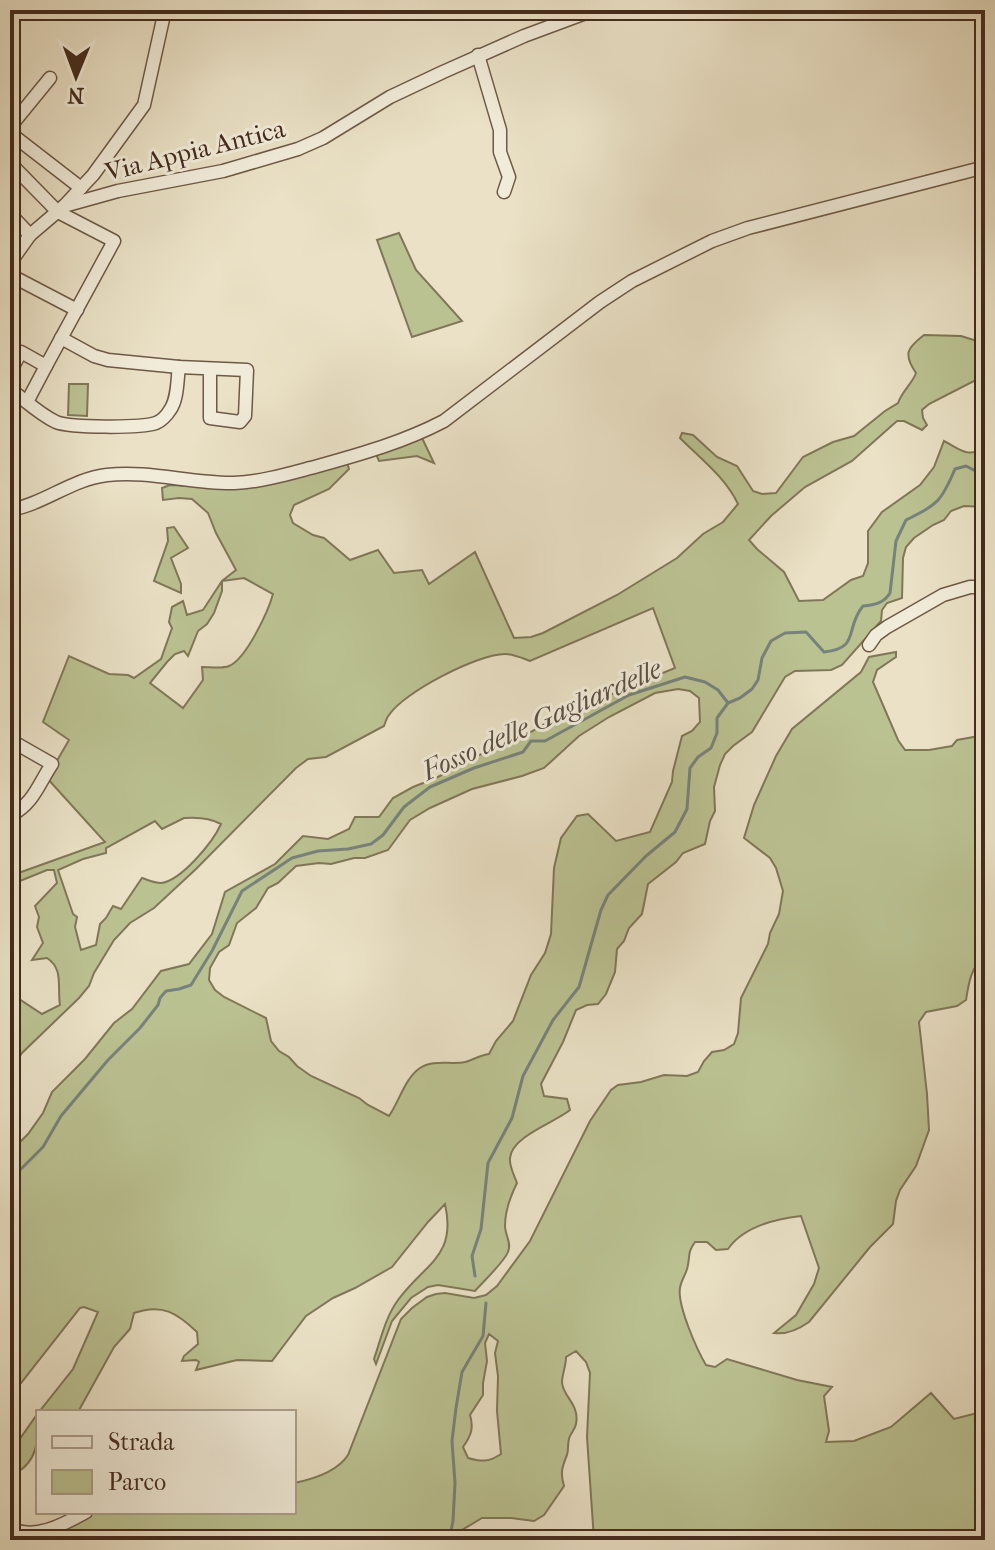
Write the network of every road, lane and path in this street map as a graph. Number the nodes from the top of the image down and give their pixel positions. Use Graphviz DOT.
graph roads {
  1 [pos="165,10"];
  2 [pos="594,10"];
  3 [pos="478,55"];
  4 [pos="50,78"];
  5 [pos="10,130"];
  6 [pos="10,163"];
  7 [pos="985,167"];
  8 [pos="81,188"];
  9 [pos="504,192"];
  10 [pos="61,209"];
  11 [pos="10,214"];
  12 [pos="30,235"];
  13 [pos="10,263"];
  14 [pos="10,275"];
  15 [pos="77,310"];
  16 [pos="61,338"];
  17 [pos="46,366"];
  18 [pos="179,367"];
  19 [pos="210,369"];
  20 [pos="10,372"];
  21 [pos="10,389"];
  22 [pos="27,402"];
  23 [pos="36,503"];
  24 [pos="10,510"];
  25 [pos="10,518"];
  26 [pos="985,587"];
  27 [pos="869,645"];
  28 [pos="10,740"];
  29 [pos="10,816"];
  30 [pos="82,1514"];
  31 [pos="10,1528"];
  1 -- 8 [label="street"];
  2 -- 3 [label="street, Via Appia Antica"];
  3 -- 9 [label="street"];
  3 -- 10 [label="street, Via Appia Antica"];
  4 -- 5 [label="street"];
  5 -- 8 [label="street"];
  6 -- 10 [label="street"];
  7 -- 23 [label="street"];
  8 -- 10 [label="street"];
  10 -- 12 [label="street, Via Appia Antica"];
  10 -- 15 [label="street"];
  11 -- 12 [label="street"];
  12 -- 13 [label="street, Via Appia Antica"];
  14 -- 15 [label="street"];
  15 -- 16 [label="street"];
  16 -- 17 [label="street"];
  16 -- 18 [label="street"];
  17 -- 20 [label="street"];
  17 -- 22 [label="street"];
  18 -- 19 [label="street"];
  18 -- 22 [label="street"];
  19 -- 19 [label="street"];
  21 -- 22 [label="street"];
  23 -- 24 [label="street"];
  23 -- 25 [label="street"];
  26 -- 27 [label="street"];
  28 -- 29 [label="street"];
  30 -- 31 [label="street"];
}
